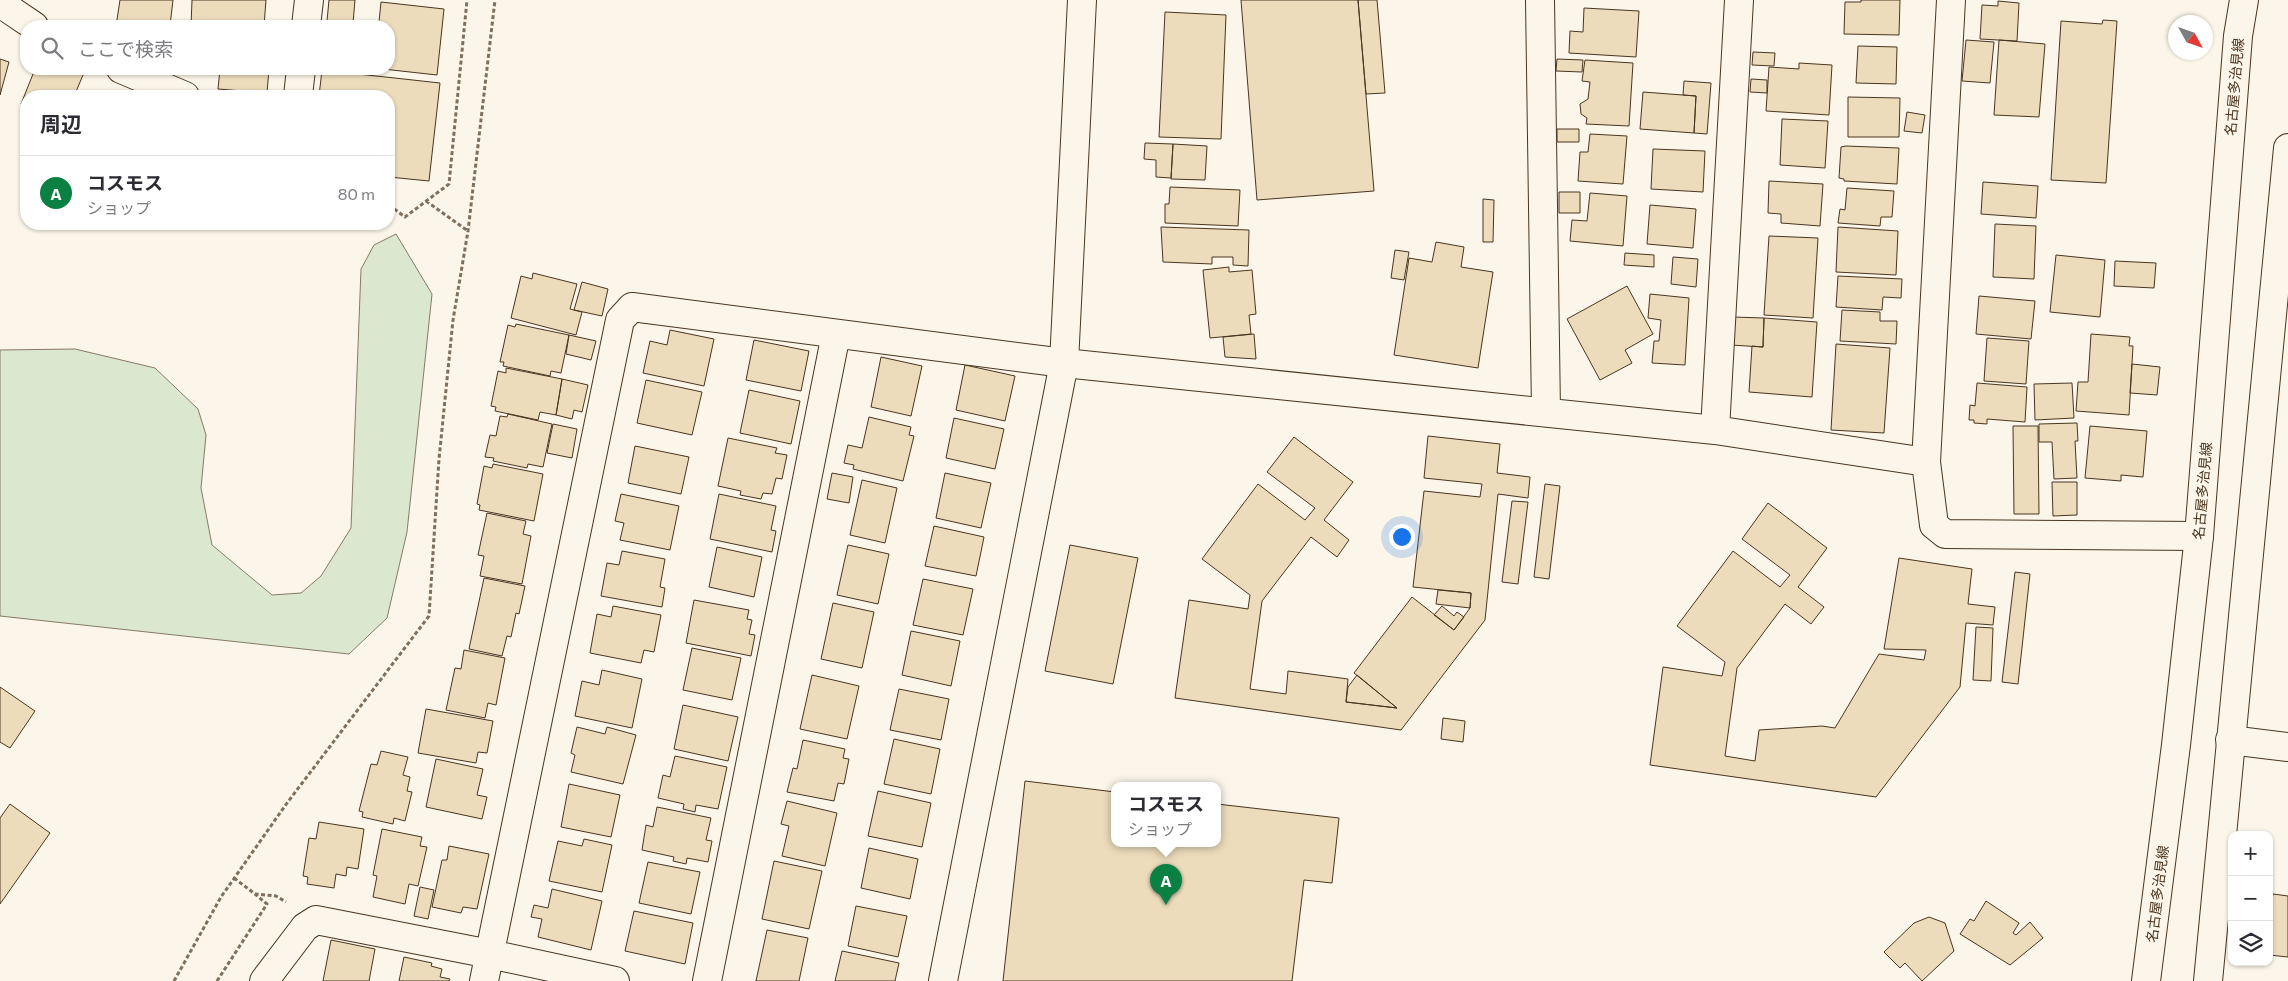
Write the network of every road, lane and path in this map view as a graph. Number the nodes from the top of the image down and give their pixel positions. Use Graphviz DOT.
graph roads {
  1 [pos="309,0"];
  2 [pos="467,0"];
  3 [pos="495,0"];
  4 [pos="1082,0"];
  5 [pos="1540,0"];
  6 [pos="1738,0"];
  7 [pos="1951,0"];
  8 [pos="2244,0"];
  9 [pos="0,3"];
  10 [pos="25,20"];
  11 [pos="307,20"];
  12 [pos="135,75"];
  13 [pos="300,75"];
  14 [pos="170,90"];
  15 [pos="299,90"];
  16 [pos="2288,148"];
  17 [pos="426,201"];
  18 [pos="395,210"];
  19 [pos="468,231"];
  20 [pos="836,334"];
  21 [pos="1064,363"];
  22 [pos="1546,412"];
  23 [pos="1715,430"];
  24 [pos="1926,462"];
  25 [pos="2198,536"];
  26 [pos="2230,740"];
  27 [pos="2288,747"];
  28 [pos="234,878"];
  29 [pos="255,894"];
  30 [pos="276,896"];
  31 [pos="490,954"];
  32 [pos="174,981"];
  33 [pos="217,981"];
  34 [pos="264,981"];
  35 [pos="484,981"];
  36 [pos="615,981"];
  37 [pos="707,981"];
  38 [pos="942,981"];
  39 [pos="2146,981"];
  40 [pos="2208,981"];
  1 -- 11 [label="street"];
  2 -- 17 [label="path"];
  3 -- 19 [label="path"];
  4 -- 21 [label="street"];
  5 -- 22 [label="street"];
  6 -- 23 [label="street"];
  7 -- 24 [label="street"];
  8 -- 25 [label="street, 名古屋多治見線"];
  9 -- 10 [label="street"];
  12 -- 14 [label="street"];
  13 -- 15 [label="street"];
  16 -- 26 [label="street"];
  17 -- 18 [label="path"];
  17 -- 19 [label="path"];
  19 -- 28 [label="path"];
  20 -- 21 [label="street"];
  20 -- 31 [label="street"];
  20 -- 37 [label="street"];
  21 -- 22 [label="street"];
  21 -- 38 [label="street"];
  22 -- 23 [label="street"];
  23 -- 24 [label="street"];
  24 -- 25 [label="street"];
  25 -- 39 [label="street, 名古屋多治見線"];
  26 -- 27 [label="street"];
  26 -- 40 [label="street"];
  28 -- 29 [label="path"];
  28 -- 32 [label="path"];
  29 -- 30 [label="path"];
  29 -- 33 [label="path"];
  31 -- 34 [label="street"];
  31 -- 35 [label="street"];
  31 -- 36 [label="street"];
}
